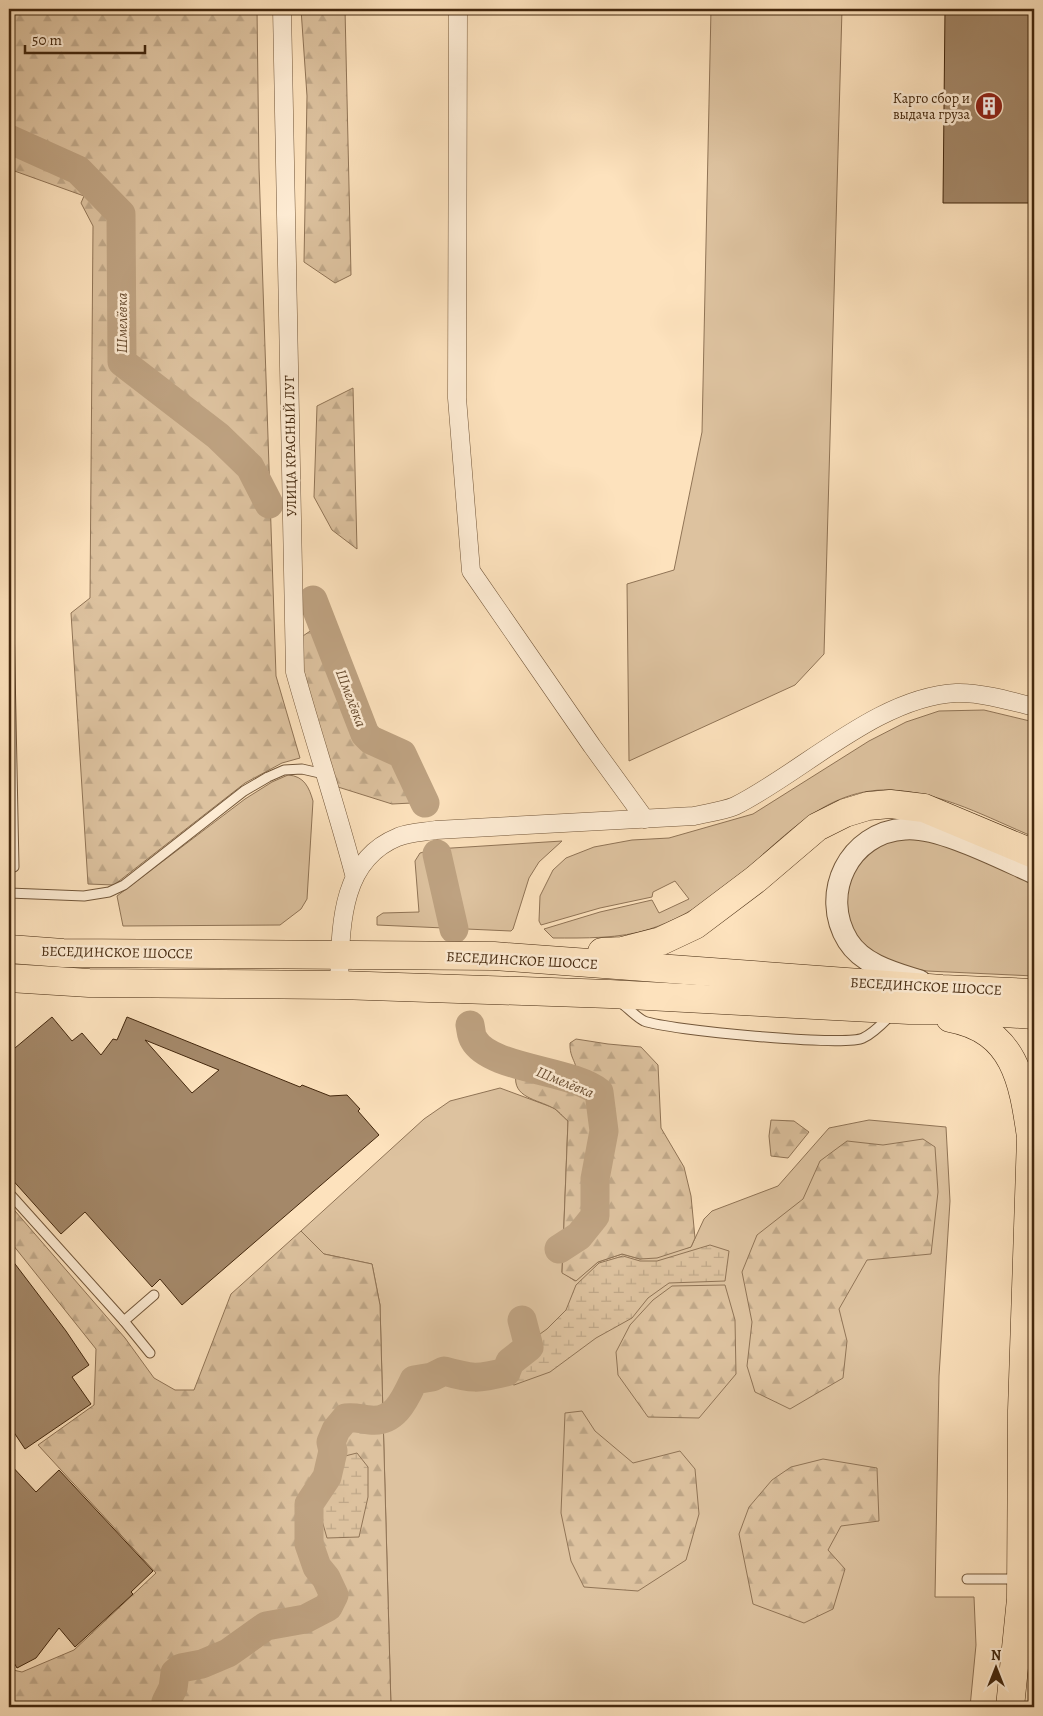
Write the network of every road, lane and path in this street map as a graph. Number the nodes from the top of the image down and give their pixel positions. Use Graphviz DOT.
graph roads {
  1 [pos="282,9"];
  2 [pos="458,9"];
  3 [pos="9,618"];
  4 [pos="1034,707"];
  5 [pos="324,774"];
  6 [pos="645,819"];
  7 [pos="1034,854"];
  8 [pos="14,867"];
  9 [pos="1034,872"];
  10 [pos="354,874"];
  11 [pos="9,893"];
  12 [pos="9,949"];
  13 [pos="340,954"];
  14 [pos="508,957"];
  15 [pos="9,978"];
  16 [pos="339,985"];
  17 [pos="942,988"];
  18 [pos="1034,992"];
  19 [pos="903,1010"];
  20 [pos="1034,1014"];
  21 [pos="1033,1129"];
  22 [pos="9,1193"];
  23 [pos="154,1295"];
  24 [pos="124,1321"];
  25 [pos="150,1353"];
  26 [pos="1028,1411"];
  27 [pos="967,1579"];
  28 [pos="1021,1589"];
  29 [pos="1034,1654"];
  30 [pos="1010,1707"];
  1 -- 5 [label="street, УЛИЦА КРАСНЫЙ ЛУГ"];
  2 -- 6 [label="street"];
  3 -- 8 [label="lane"];
  4 -- 6 [label="street"];
  5 -- 10 [label="street, УЛИЦА КРАСНЫЙ ЛУГ"];
  5 -- 11 [label="lane"];
  6 -- 10 [label="street"];
  7 -- 14 [label="main road"];
  9 -- 17 [label="street"];
  10 -- 13 [label="street"];
  12 -- 13 [label="main road, БЕСЕДИНСКОЕ ШОССЕ"];
  13 -- 14 [label="main road, БЕСЕДИНСКОЕ ШОССЕ"];
  13 -- 16 [label="street"];
  14 -- 17 [label="main road, БЕСЕДИНСКОЕ ШОССЕ"];
  15 -- 16 [label="main road, БЕСЕДИНСКОЕ ШОССЕ"];
  16 -- 19 [label="main road, БЕСЕДИНСКОЕ ШОССЕ"];
  17 -- 18 [label="main road, БЕСЕДИНСКОЕ ШОССЕ"];
  19 -- 20 [label="main road, БЕСЕДИНСКОЕ ШОССЕ"];
  19 -- 21 [label="main road"];
  21 -- 26 [label="main road"];
  22 -- 24 [label="lane"];
  23 -- 24 [label="lane"];
  24 -- 25 [label="lane"];
  26 -- 28 [label="main road"];
  27 -- 28 [label="lane"];
  28 -- 29 [label="street"];
  28 -- 30 [label="main road"];
}
